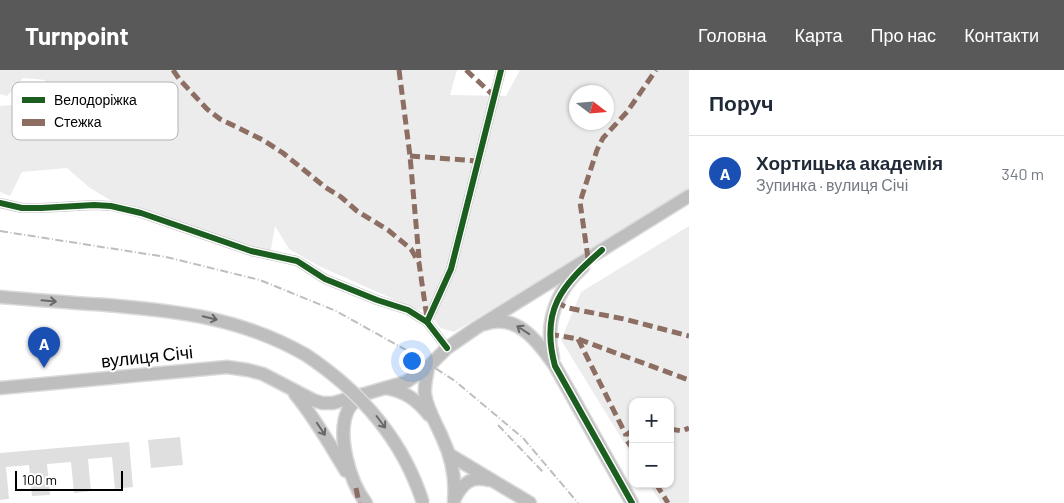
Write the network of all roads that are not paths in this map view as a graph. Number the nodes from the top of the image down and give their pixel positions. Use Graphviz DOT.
graph roads {
  1 [pos="501,70"];
  2 [pos="689,196"];
  3 [pos="0,203"];
  4 [pos="602,250"];
  5 [pos="0,297"];
  6 [pos="428,322"];
  7 [pos="476,328"];
  8 [pos="447,348"];
  9 [pos="555,366"];
  10 [pos="428,367"];
  11 [pos="0,388"];
  12 [pos="386,388"];
  13 [pos="292,390"];
  14 [pos="366,392"];
  15 [pos="435,422"];
  16 [pos="450,455"];
  17 [pos="492,482"];
  18 [pos="356,488"];
  19 [pos="453,502"];
  20 [pos="366,503"];
  21 [pos="423,503"];
  22 [pos="530,503"];
  23 [pos="632,503"];
  1 -- 6 [label="street"];
  2 -- 4 [label="main road"];
  3 -- 6 [label="street"];
  4 -- 7 [label="main road"];
  4 -- 9 [label="main road"];
  5 -- 21 [label="main road, one-way, bridge"];
  6 -- 8 [label="street"];
  7 -- 8 [label="main road"];
  9 -- 7 [label="main road, one-way"];
  8 -- 10 [label="main road"];
  9 -- 23 [label="main road"];
  10 -- 12 [label="main road"];
  10 -- 15 [label="main road"];
  11 -- 13 [label="main road, вулиця Січі"];
  12 -- 14 [label="main road"];
  12 -- 15 [label="main road"];
  13 -- 14 [label="main road"];
  13 -- 18 [label="main road, one-way"];
  14 -- 18 [label="main road"];
  15 -- 16 [label="main road"];
  16 -- 17 [label="main road"];
  16 -- 19 [label="main road"];
  17 -- 19 [label="main road"];
  17 -- 22 [label="main road"];
  18 -- 20 [label="main road"];
}
